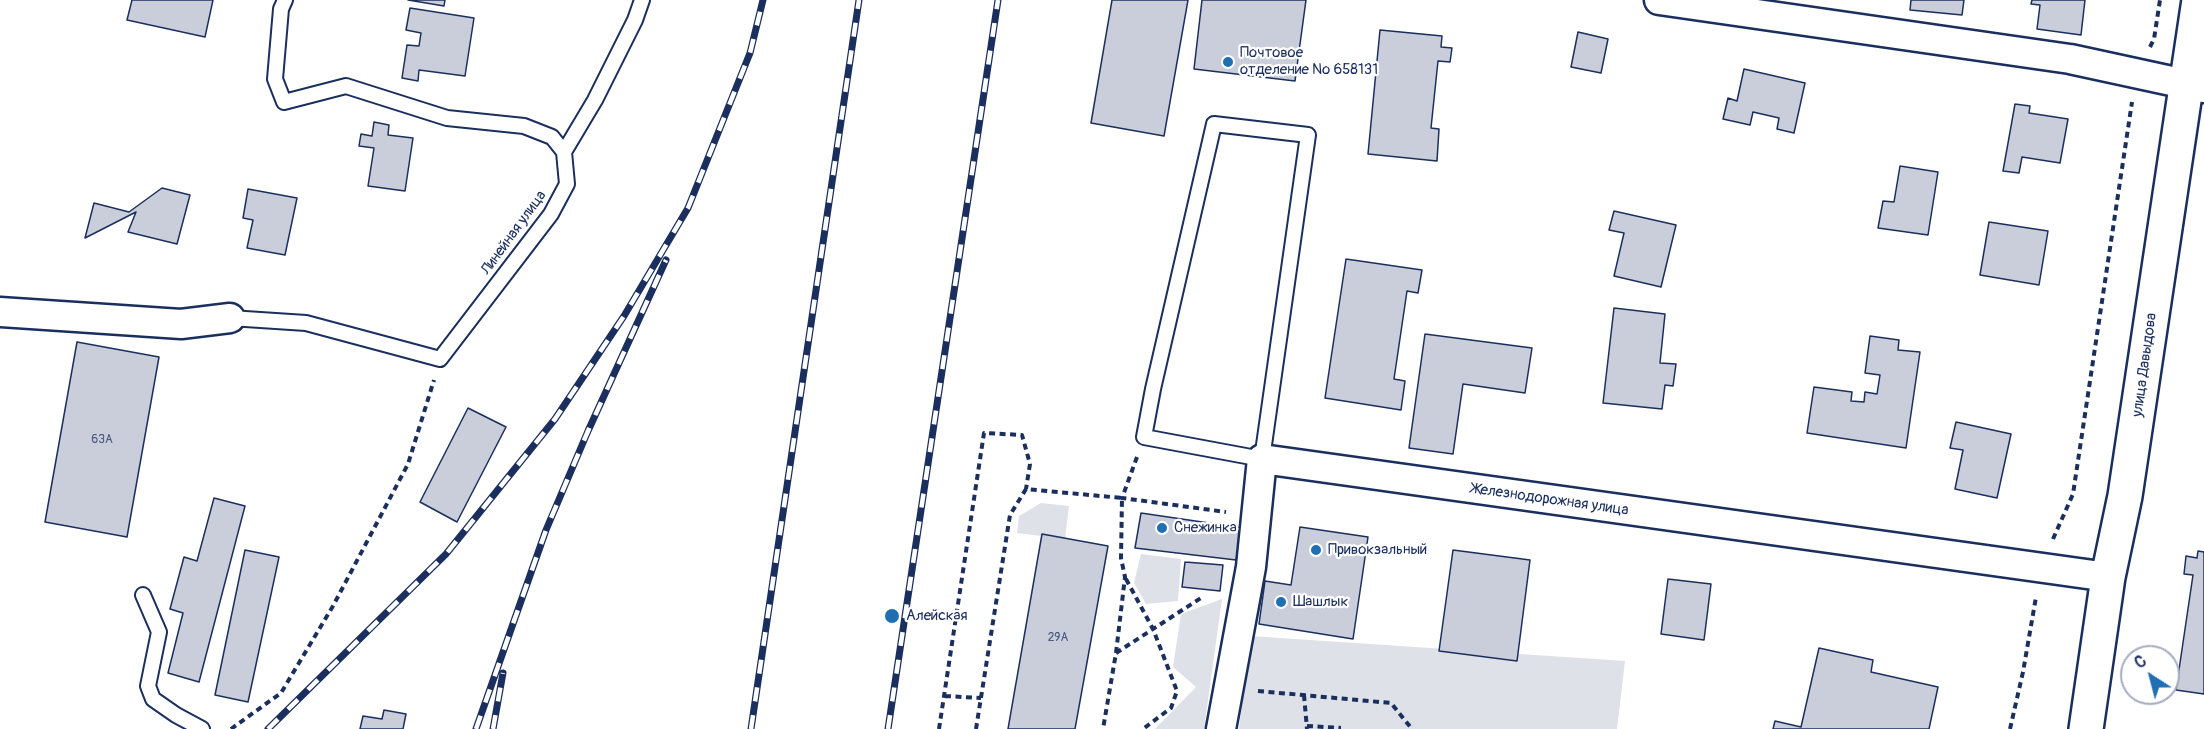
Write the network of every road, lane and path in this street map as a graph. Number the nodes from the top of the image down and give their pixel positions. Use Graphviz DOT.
graph roads {
  1 [pos="285,0"];
  2 [pos="642,0"];
  3 [pos="1659,0"];
  4 [pos="2160,0"];
  5 [pos="2199,0"];
  6 [pos="2136,73"];
  7 [pos="2195,86"];
  8 [pos="564,152"];
  9 [pos="0,312"];
  10 [pos="230,318"];
  11 [pos="440,359"];
  12 [pos="1144,437"];
  13 [pos="1262,459"];
  14 [pos="1026,489"];
  15 [pos="1122,498"];
  16 [pos="1256,516"];
  17 [pos="2041,567"];
  18 [pos="1125,577"];
  19 [pos="2108,577"];
  20 [pos="143,595"];
  21 [pos="1204,596"];
  22 [pos="1153,629"];
  23 [pos="1116,653"];
  24 [pos="1228,688"];
  25 [pos="1304,695"];
  26 [pos="945,696"];
  27 [pos="981,698"];
  28 [pos="1307,728"];
  29 [pos="1341,728"];
  30 [pos="202,729"];
  31 [pos="231,729"];
  32 [pos="939,729"];
  33 [pos="976,729"];
  34 [pos="1103,729"];
  35 [pos="1143,729"];
  36 [pos="1221,729"];
  37 [pos="1412,729"];
  38 [pos="2010,729"];
  39 [pos="2086,729"];
  1 -- 8 [label="lane"];
  2 -- 8 [label="lane"];
  3 -- 6 [label="street"];
  4 -- 6 [label="path"];
  5 -- 7 [label="main road, улица Давыдова"];
  6 -- 7 [label="street"];
  6 -- 17 [label="path"];
  7 -- 19 [label="main road, улица Давыдова"];
  8 -- 11 [label="lane, Линейная улица"];
  9 -- 10 [label="street"];
  10 -- 11 [label="lane"];
  11 -- 31 [label="path"];
  12 -- 13 [label="lane"];
  12 -- 13 [label="lane"];
  12 -- 15 [label="path"];
  13 -- 16 [label="street"];
  13 -- 17 [label="street, Железнодорожная улица"];
  14 -- 15 [label="path"];
  14 -- 26 [label="path"];
  14 -- 27 [label="path"];
  15 -- 16 [label="path"];
  15 -- 18 [label="path"];
  16 -- 24 [label="street"];
  17 -- 19 [label="street, Железнодорожная улица"];
  17 -- 38 [label="path"];
  18 -- 22 [label="path"];
  18 -- 23 [label="path"];
  19 -- 39 [label="main road, улица Давыдова"];
  20 -- 30 [label="lane"];
  21 -- 22 [label="path"];
  22 -- 23 [label="path"];
  22 -- 35 [label="path"];
  23 -- 34 [label="path"];
  24 -- 25 [label="path"];
  24 -- 36 [label="street"];
  25 -- 28 [label="path"];
  25 -- 37 [label="path"];
  26 -- 27 [label="path"];
  26 -- 32 [label="path"];
  27 -- 33 [label="path"];
  28 -- 29 [label="path"];
}
